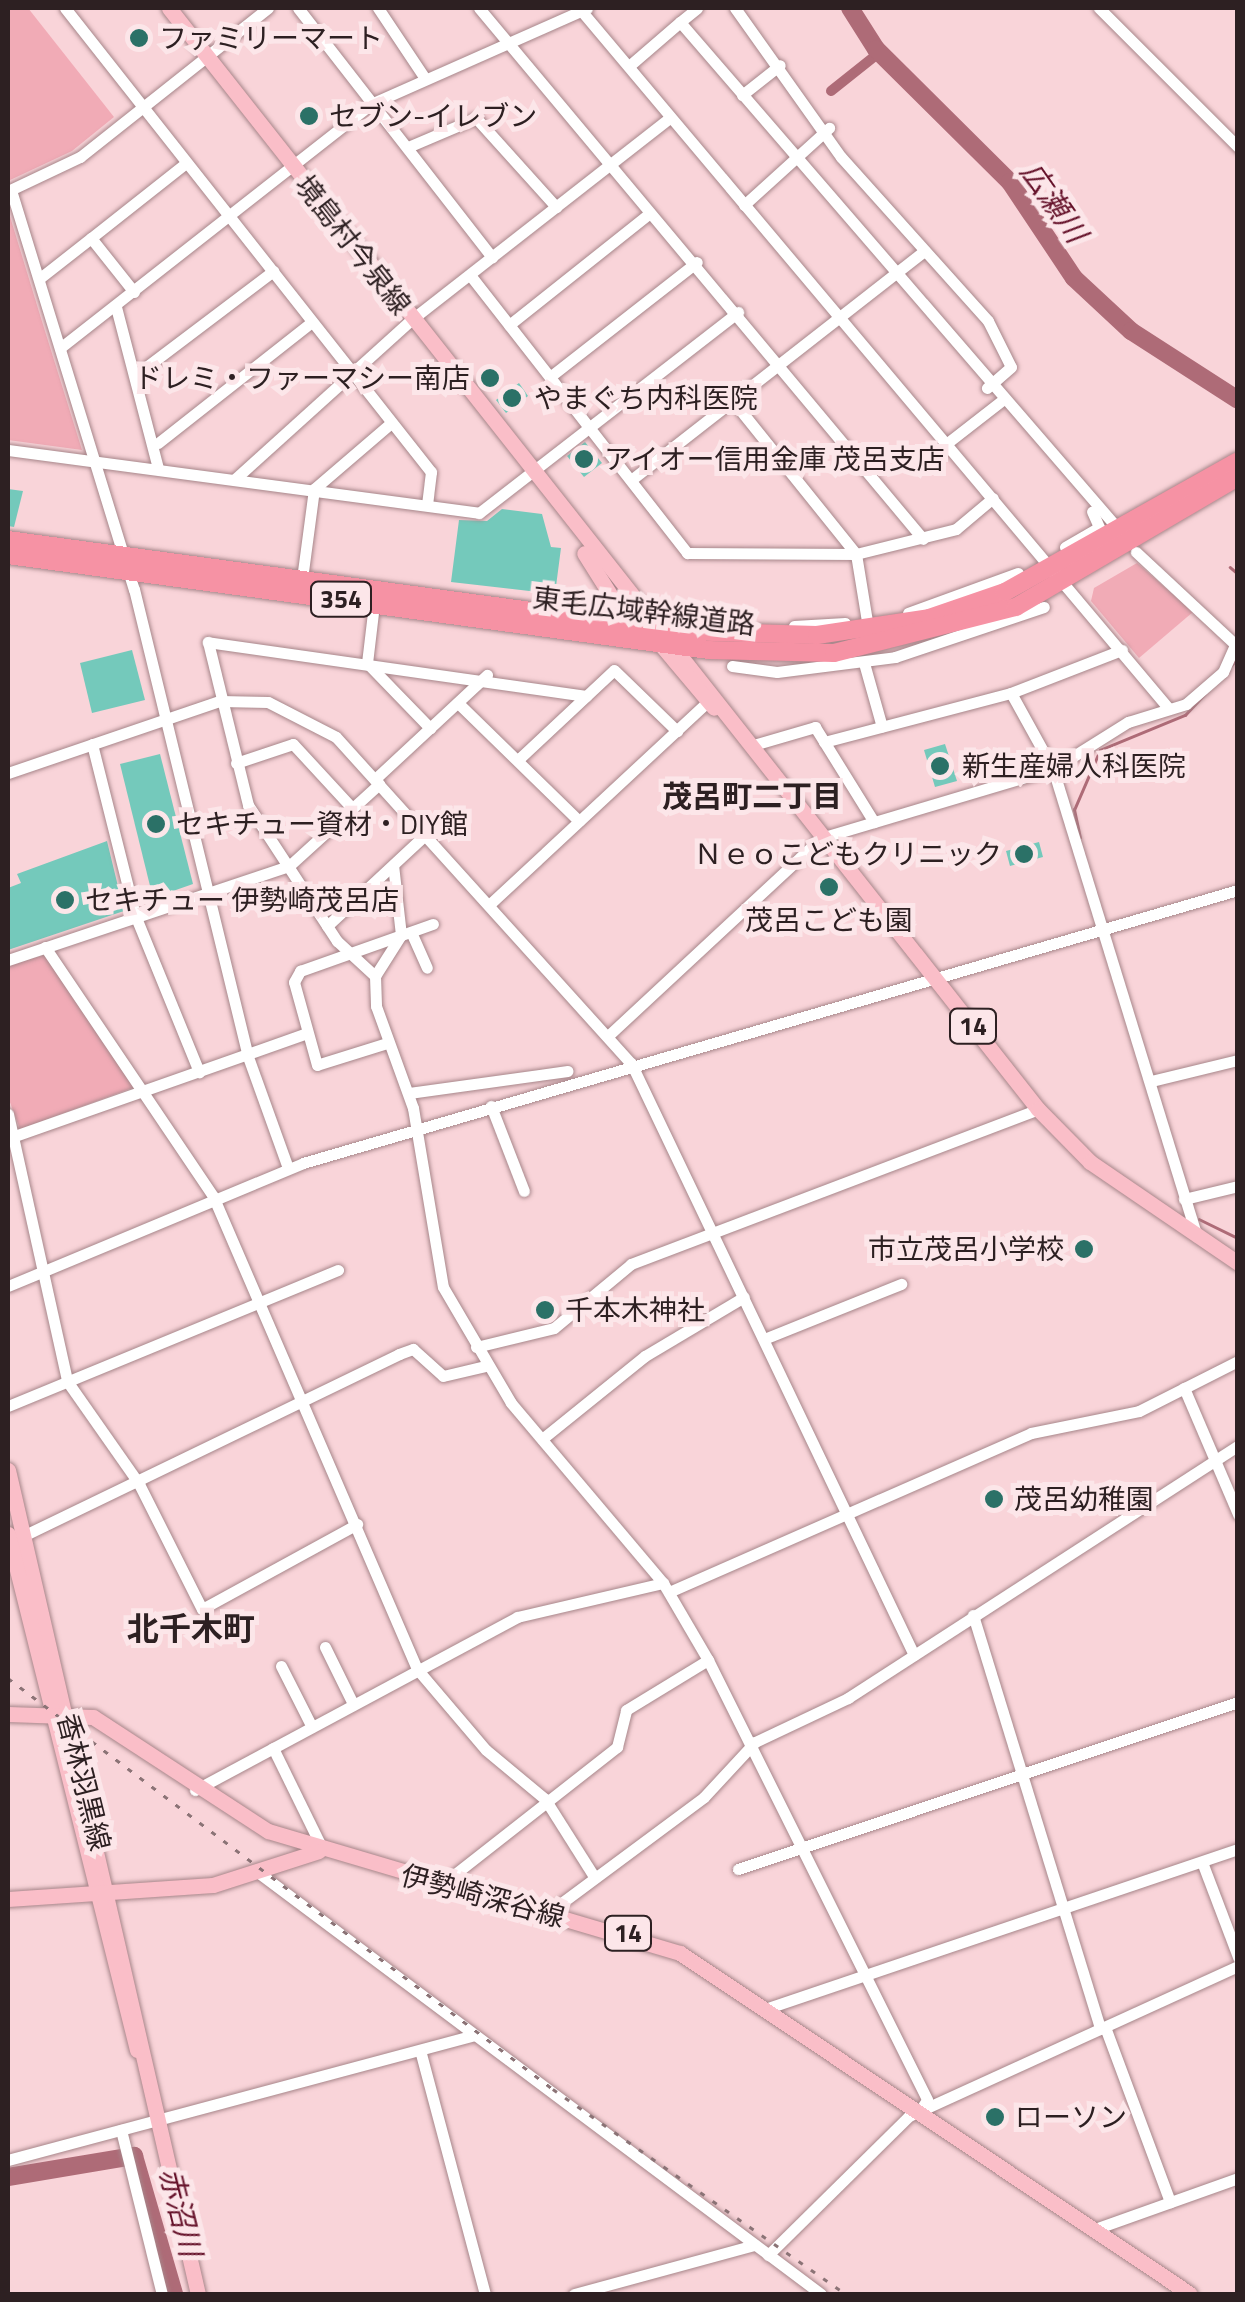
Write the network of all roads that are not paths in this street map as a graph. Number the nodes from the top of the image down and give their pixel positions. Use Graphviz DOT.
graph roads {
  1 [pos="66,8"];
  2 [pos="169,8"];
  3 [pos="298,8"];
  4 [pos="378,8"];
  5 [pos="479,8"];
  6 [pos="583,8"];
  7 [pos="696,8"];
  8 [pos="735,8"];
  9 [pos="1100,8"];
  10 [pos="264,9"];
  11 [pos="680,22"];
  12 [pos="510,44"];
  13 [pos="208,57"];
  14 [pos="780,65"];
  15 [pos="630,66"];
  16 [pos="424,77"];
  17 [pos="742,95"];
  18 [pos="372,104"];
  19 [pos="144,108"];
  20 [pos="670,118"];
  21 [pos="829,128"];
  22 [pos="1238,147"];
  23 [pos="408,148"];
  24 [pos="796,159"];
  25 [pos="186,163"];
  26 [pos="611,164"];
  27 [pos="293,168"];
  28 [pos="10,191"];
  29 [pos="744,204"];
  30 [pos="556,207"];
  31 [pos="650,212"];
  32 [pos="232,216"];
  33 [pos="91,238"];
  34 [pos="924,252"];
  35 [pos="492,256"];
  36 [pos="697,262"];
  37 [pos="273,270"];
  38 [pos="470,274"];
  39 [pos="892,277"];
  40 [pos="40,278"];
  41 [pos="134,292"];
  42 [pos="116,307"];
  43 [pos="738,312"];
  44 [pos="841,318"];
  45 [pos="412,320"];
  46 [pos="312,322"];
  47 [pos="509,325"];
  48 [pos="60,348"];
  49 [pos="781,363"];
  50 [pos="352,372"];
  51 [pos="137,374"];
  52 [pos="551,376"];
  53 [pos="987,388"];
  54 [pos="732,401"];
  55 [pos="1000,402"];
  56 [pos="391,423"];
  57 [pos="590,428"];
  58 [pos="158,442"];
  59 [pos="946,444"];
  60 [pos="8,450"];
  61 [pos="1050,455"];
  62 [pos="1238,461"];
  63 [pos="95,462"];
  64 [pos="158,468"];
  65 [pos="535,478"];
  66 [pos="1238,478"];
  67 [pos="234,479"];
  68 [pos="631,480"];
  69 [pos="314,489"];
  70 [pos="993,498"];
  71 [pos="427,504"];
  72 [pos="1171,509"];
  73 [pos="1113,524"];
  74 [pos="923,539"];
  75 [pos="8,540"];
  76 [pos="1065,547"];
  77 [pos="1136,552"];
  78 [pos="584,553"];
  79 [pos="856,554"];
  80 [pos="8,555"];
  81 [pos="126,563"];
  82 [pos="1018,573"];
  83 [pos="1060,576"];
  84 [pos="302,579"];
  85 [pos="374,604"];
  86 [pos="1016,607"];
  87 [pos="1044,607"];
  88 [pos="528,610"];
  89 [pos="924,615"];
  90 [pos="690,617"];
  91 [pos="867,620"];
  92 [pos="1000,627"];
  93 [pos="728,628"];
  94 [pos="658,635"];
  95 [pos="1236,646"];
  96 [pos="1122,650"];
  97 [pos="809,654"];
  98 [pos="367,663"];
  99 [pos="864,663"];
  100 [pos="732,666"];
  101 [pos="832,666"];
  102 [pos="487,676"];
  103 [pos="1011,693"];
  104 [pos="586,696"];
  105 [pos="708,701"];
  106 [pos="220,702"];
  107 [pos="458,703"];
  108 [pos="1169,709"];
  109 [pos="167,718"];
  110 [pos="882,727"];
  111 [pos="430,728"];
  112 [pos="677,731"];
  113 [pos="824,742"];
  114 [pos="92,744"];
  115 [pos="750,746"];
  116 [pos="521,757"];
  117 [pos="236,763"];
  118 [pos="1053,769"];
  119 [pos="8,773"];
  120 [pos="377,781"];
  121 [pos="352,808"];
  122 [pos="579,821"];
  123 [pos="874,822"];
  124 [pos="426,834"];
  125 [pos="821,838"];
  126 [pos="289,866"];
  127 [pos="392,866"];
  128 [pos="1238,890"];
  129 [pos="205,891"];
  130 [pos="491,903"];
  131 [pos="135,915"];
  132 [pos="433,924"];
  133 [pos="327,926"];
  134 [pos="1102,929"];
  135 [pos="406,934"];
  136 [pos="44,946"];
  137 [pos="350,954"];
  138 [pos="8,960"];
  139 [pos="428,968"];
  140 [pos="375,976"];
  141 [pos="935,977"];
  142 [pos="307,1034"];
  143 [pos="610,1034"];
  144 [pos="387,1043"];
  145 [pos="247,1054"];
  146 [pos="1238,1060"];
  147 [pos="631,1063"];
  148 [pos="567,1071"];
  149 [pos="199,1072"];
  150 [pos="1151,1081"];
  151 [pos="144,1091"];
  152 [pos="409,1093"];
  153 [pos="491,1106"];
  154 [pos="1038,1108"];
  155 [pos="8,1114"];
  156 [pos="415,1127"];
  157 [pos="10,1138"];
  158 [pos="288,1168"];
  159 [pos="1238,1186"];
  160 [pos="524,1191"];
  161 [pos="213,1196"];
  162 [pos="1184,1198"];
  163 [pos="712,1231"];
  164 [pos="1197,1236"];
  165 [pos="1238,1262"];
  166 [pos="44,1269"];
  167 [pos="338,1270"];
  168 [pos="901,1284"];
  169 [pos="8,1286"];
  170 [pos="744,1296"];
  171 [pos="264,1298"];
  172 [pos="764,1340"];
  173 [pos="476,1347"];
  174 [pos="1238,1360"];
  175 [pos="485,1366"];
  176 [pos="67,1382"];
  177 [pos="1184,1388"];
  178 [pos="307,1404"];
  179 [pos="8,1406"];
  180 [pos="542,1439"];
  181 [pos="1238,1446"];
  182 [pos="1220,1456"];
  183 [pos="8,1470"];
  184 [pos="139,1484"];
  185 [pos="846,1510"];
  186 [pos="1238,1514"];
  187 [pos="357,1524"];
  188 [pos="12,1541"];
  189 [pos="666,1588"];
  190 [pos="974,1615"];
  191 [pos="325,1647"];
  192 [pos="914,1654"];
  193 [pos="708,1660"];
  194 [pos="280,1666"];
  195 [pos="418,1669"];
  196 [pos="1238,1702"];
  197 [pos="354,1704"];
  198 [pos="8,1714"];
  199 [pos="59,1715"];
  200 [pos="312,1727"];
  201 [pos="755,1742"];
  202 [pos="273,1748"];
  203 [pos="1023,1774"];
  204 [pos="195,1790"];
  205 [pos="545,1800"];
  206 [pos="808,1847"];
  207 [pos="1238,1849"];
  208 [pos="321,1851"];
  209 [pos="1202,1862"];
  210 [pos="738,1869"];
  211 [pos="259,1872"];
  212 [pos="595,1878"];
  213 [pos="440,1886"];
  214 [pos="104,1895"];
  215 [pos="8,1899"];
  216 [pos="1064,1908"];
  217 [pos="548,1913"];
  218 [pos="1238,1957"];
  219 [pos="1238,1966"];
  220 [pos="868,1975"];
  221 [pos="768,2008"];
  222 [pos="1102,2028"];
  223 [pos="473,2036"];
  224 [pos="420,2050"];
  225 [pos="919,2112"];
  226 [pos="157,2120"];
  227 [pos="121,2130"];
  228 [pos="8,2160"];
  229 [pos="1238,2178"];
  230 [pos="1170,2202"];
  231 [pos="1095,2229"];
  232 [pos="754,2245"];
  233 [pos="768,2254"];
  234 [pos="799,2278"];
  235 [pos="162,2294"];
  236 [pos="198,2294"];
  237 [pos="485,2294"];
  238 [pos="574,2294"];
  239 [pos="804,2294"];
  240 [pos="822,2294"];
  241 [pos="1190,2294"];
  1 -- 19 [label="street"];
  2 -- 13 [label="main road, 境島村今泉線"];
  3 -- 18 [label="street"];
  4 -- 16 [label="street"];
  5 -- 12 [label="street"];
  6 -- 12 [label="street"];
  6 -- 15 [label="street"];
  7 -- 11 [label="street"];
  8 -- 14 [label="street"];
  9 -- 22 [label="street"];
  10 -- 13 [label="street"];
  11 -- 15 [label="street"];
  11 -- 17 [label="street"];
  12 -- 16 [label="street"];
  12 -- 26 [label="street"];
  13 -- 19 [label="street"];
  13 -- 27 [label="main road, 境島村今泉線"];
  14 -- 17 [label="street"];
  14 -- 21 [label="street"];
  15 -- 20 [label="street"];
  16 -- 18 [label="street"];
  17 -- 24 [label="street"];
  18 -- 23 [label="street"];
  18 -- 27 [label="street"];
  19 -- 25 [label="street"];
  19 -- 28 [label="street"];
  20 -- 26 [label="street"];
  20 -- 29 [label="street"];
  21 -- 24 [label="street"];
  21 -- 34 [label="street"];
  23 -- 30 [label="street"];
  23 -- 35 [label="street"];
  24 -- 29 [label="street"];
  24 -- 39 [label="street"];
  25 -- 32 [label="street"];
  25 -- 33 [label="street"];
  26 -- 30 [label="street"];
  26 -- 31 [label="street"];
  27 -- 32 [label="street"];
  27 -- 45 [label="main road, 境島村今泉線"];
  28 -- 40 [label="street"];
  29 -- 44 [label="street"];
  30 -- 35 [label="street"];
  31 -- 36 [label="street"];
  31 -- 47 [label="street"];
  32 -- 37 [label="street"];
  32 -- 41 [label="street"];
  33 -- 40 [label="street"];
  33 -- 41 [label="street"];
  34 -- 39 [label="street"];
  34 -- 53 [label="street"];
  35 -- 38 [label="street"];
  36 -- 43 [label="street"];
  36 -- 52 [label="street"];
  37 -- 46 [label="street"];
  37 -- 51 [label="street"];
  38 -- 45 [label="street"];
  38 -- 47 [label="street"];
  39 -- 44 [label="street"];
  39 -- 53 [label="street"];
  40 -- 48 [label="street"];
  41 -- 42 [label="street"];
  42 -- 48 [label="street"];
  42 -- 51 [label="street"];
  43 -- 49 [label="street"];
  43 -- 57 [label="street"];
  44 -- 49 [label="street"];
  44 -- 59 [label="street"];
  45 -- 50 [label="street"];
  45 -- 65 [label="main road, 境島村今泉線"];
  46 -- 50 [label="street"];
  46 -- 58 [label="street"];
  47 -- 52 [label="street"];
  48 -- 63 [label="street"];
  49 -- 54 [label="street"];
  49 -- 74 [label="street"];
  50 -- 56 [label="street"];
  50 -- 67 [label="street"];
  51 -- 58 [label="street"];
  52 -- 57 [label="street"];
  53 -- 55 [label="street"];
  54 -- 68 [label="street"];
  54 -- 79 [label="street"];
  55 -- 59 [label="street"];
  55 -- 61 [label="street"];
  56 -- 69 [label="street"];
  56 -- 71 [label="street"];
  57 -- 65 [label="street"];
  57 -- 68 [label="street"];
  58 -- 64 [label="street"];
  59 -- 70 [label="street"];
  60 -- 63 [label="street"];
  61 -- 73 [label="street"];
  61 -- 76 [label="street"];
  62 -- 72 [label="highway, 東毛広域幹線道路 / 354"];
  63 -- 64 [label="street"];
  63 -- 81 [label="street"];
  64 -- 67 [label="street"];
  65 -- 71 [label="street"];
  65 -- 78 [label="main road, 境島村今泉線"];
  65 -- 94 [label="main road, 境島村今泉線"];
  66 -- 72 [label="highway, 東毛広域幹線道路 / 354"];
  67 -- 69 [label="street"];
  68 -- 79 [label="street"];
  69 -- 71 [label="street"];
  69 -- 84 [label="street"];
  70 -- 74 [label="street"];
  70 -- 83 [label="street"];
  72 -- 83 [label="highway, 東毛広域幹線道路 / 354"];
  74 -- 79 [label="street"];
  75 -- 81 [label="highway, 東毛広域幹線道路 / 354"];
  77 -- 95 [label="street"];
  78 -- 88 [label="main road"];
  78 -- 94 [label="main road, 境島村今泉線"];
  79 -- 91 [label="street"];
  80 -- 81 [label="highway, 東毛広域幹線道路 / 354"];
  81 -- 84 [label="highway, 東毛広域幹線道路 / 354"];
  81 -- 85 [label="highway, 東毛広域幹線道路 / 354"];
  81 -- 109 [label="street"];
  82 -- 89 [label="street"];
  83 -- 86 [label="highway, 東毛広域幹線道路 / 354"];
  83 -- 89 [label="highway, 東毛広域幹線道路 / 354"];
  83 -- 96 [label="street"];
  84 -- 88 [label="highway, 東毛広域幹線道路 / 354"];
  85 -- 94 [label="highway, 東毛広域幹線道路 / 354"];
  85 -- 98 [label="street"];
  86 -- 92 [label="street"];
  86 -- 97 [label="highway, 東毛広域幹線道路 / 354"];
  87 -- 92 [label="street"];
  88 -- 94 [label="highway, 東毛広域幹線道路 / 354"];
  89 -- 91 [label="street"];
  89 -- 93 [label="highway, 東毛広域幹線道路 / 354"];
  90 -- 93 [label="street"];
  91 -- 93 [label="street"];
  92 -- 99 [label="street"];
  93 -- 94 [label="highway, 東毛広域幹線道路 / 354"];
  94 -- 97 [label="highway, 東毛広域幹線道路 / 354"];
  94 -- 105 [label="main road, 14"];
  94 -- 115 [label="main road, 14"];
  95 -- 108 [label="street"];
  96 -- 103 [label="street"];
  96 -- 108 [label="street"];
  97 -- 101 [label="street"];
  98 -- 102 [label="street"];
  98 -- 106 [label="street"];
  98 -- 111 [label="street"];
  99 -- 101 [label="street"];
  99 -- 110 [label="street"];
  100 -- 101 [label="street"];
  102 -- 104 [label="street"];
  102 -- 107 [label="street"];
  103 -- 110 [label="street"];
  103 -- 118 [label="street"];
  104 -- 112 [label="street"];
  104 -- 116 [label="street"];
  105 -- 112 [label="street"];
  105 -- 115 [label="main road, 14"];
  106 -- 109 [label="street"];
  106 -- 117 [label="street"];
  106 -- 120 [label="street"];
  107 -- 111 [label="street"];
  107 -- 116 [label="street"];
  108 -- 118 [label="street"];
  109 -- 114 [label="street"];
  109 -- 129 [label="street"];
  110 -- 113 [label="street"];
  111 -- 120 [label="street"];
  112 -- 122 [label="street"];
  113 -- 115 [label="street"];
  113 -- 123 [label="street"];
  114 -- 119 [label="street"];
  114 -- 131 [label="street"];
  115 -- 125 [label="main road, 14"];
  116 -- 122 [label="street"];
  117 -- 121 [label="street"];
  117 -- 126 [label="street"];
  118 -- 123 [label="street"];
  118 -- 134 [label="street"];
  120 -- 121 [label="street"];
  120 -- 124 [label="street"];
  121 -- 126 [label="street"];
  122 -- 130 [label="street"];
  123 -- 125 [label="street"];
  124 -- 127 [label="street"];
  124 -- 130 [label="street"];
  125 -- 141 [label="main road, 14"];
  125 -- 143 [label="street"];
  126 -- 129 [label="street"];
  126 -- 133 [label="street"];
  127 -- 133 [label="street"];
  127 -- 135 [label="street"];
  128 -- 134 [label="street"];
  129 -- 131 [label="street"];
  129 -- 145 [label="street"];
  130 -- 143 [label="street"];
  131 -- 136 [label="street"];
  131 -- 149 [label="street"];
  132 -- 135 [label="street"];
  133 -- 137 [label="street"];
  134 -- 141 [label="street"];
  134 -- 150 [label="street"];
  135 -- 137 [label="street"];
  135 -- 139 [label="street"];
  135 -- 140 [label="street"];
  136 -- 138 [label="street"];
  136 -- 151 [label="street"];
  137 -- 140 [label="street"];
  137 -- 142 [label="street"];
  140 -- 144 [label="street"];
  141 -- 147 [label="street"];
  141 -- 154 [label="main road, 14"];
  142 -- 144 [label="street"];
  142 -- 145 [label="street"];
  143 -- 147 [label="street"];
  144 -- 152 [label="street"];
  145 -- 149 [label="street"];
  145 -- 158 [label="street"];
  146 -- 150 [label="street"];
  147 -- 153 [label="street"];
  147 -- 163 [label="street"];
  148 -- 152 [label="street"];
  149 -- 151 [label="street"];
  150 -- 162 [label="street"];
  151 -- 157 [label="street"];
  151 -- 161 [label="street"];
  152 -- 156 [label="street"];
  153 -- 156 [label="street"];
  153 -- 160 [label="street"];
  154 -- 163 [label="street"];
  154 -- 164 [label="main road, 14"];
  155 -- 157 [label="street"];
  156 -- 158 [label="street"];
  156 -- 173 [label="street"];
  157 -- 166 [label="street"];
  158 -- 161 [label="street"];
  159 -- 162 [label="street"];
  161 -- 166 [label="street"];
  161 -- 171 [label="street"];
  162 -- 164 [label="street"];
  163 -- 170 [label="street"];
  163 -- 173 [label="street"];
  164 -- 165 [label="main road, 14"];
  166 -- 169 [label="street"];
  166 -- 176 [label="street"];
  167 -- 171 [label="street"];
  168 -- 172 [label="street"];
  170 -- 172 [label="street"];
  170 -- 180 [label="street"];
  171 -- 176 [label="street"];
  171 -- 178 [label="street"];
  172 -- 185 [label="street"];
  173 -- 175 [label="street"];
  174 -- 177 [label="street"];
  175 -- 178 [label="street"];
  175 -- 180 [label="street"];
  176 -- 179 [label="street"];
  176 -- 184 [label="street"];
  177 -- 182 [label="street"];
  177 -- 185 [label="street"];
  178 -- 184 [label="street"];
  178 -- 187 [label="street"];
  180 -- 189 [label="street"];
  181 -- 182 [label="street"];
  182 -- 186 [label="street"];
  182 -- 190 [label="street"];
  183 -- 188 [label="main road, 香林羽黒線"];
  184 -- 187 [label="street"];
  184 -- 188 [label="street"];
  185 -- 189 [label="street"];
  185 -- 192 [label="street"];
  187 -- 195 [label="street"];
  188 -- 199 [label="main road, 香林羽黒線"];
  189 -- 193 [label="street"];
  189 -- 195 [label="street"];
  190 -- 192 [label="street"];
  190 -- 203 [label="street"];
  191 -- 197 [label="street"];
  192 -- 201 [label="street"];
  193 -- 201 [label="street"];
  193 -- 205 [label="street"];
  194 -- 200 [label="street"];
  195 -- 197 [label="street"];
  195 -- 205 [label="street"];
  196 -- 203 [label="street"];
  197 -- 200 [label="street"];
  198 -- 199 [label="main road, 伊勢崎深谷線 / 14"];
  199 -- 204 [label="main road, 伊勢崎深谷線 / 14"];
  199 -- 214 [label="main road, 香林羽黒線"];
  200 -- 202 [label="street"];
  201 -- 206 [label="street"];
  201 -- 212 [label="street"];
  202 -- 204 [label="street"];
  202 -- 208 [label="street"];
  203 -- 206 [label="street"];
  203 -- 216 [label="street"];
  204 -- 208 [label="main road, 伊勢崎深谷線 / 14"];
  205 -- 212 [label="street"];
  205 -- 213 [label="street"];
  206 -- 210 [label="street"];
  206 -- 220 [label="street"];
  207 -- 209 [label="street"];
  208 -- 211 [label="main road"];
  208 -- 213 [label="main road, 伊勢崎深谷線 / 14"];
  209 -- 216 [label="street"];
  209 -- 218 [label="street"];
  211 -- 214 [label="main road"];
  211 -- 223 [label="street"];
  212 -- 217 [label="street"];
  213 -- 217 [label="main road, 伊勢崎深谷線 / 14"];
  214 -- 215 [label="main road"];
  214 -- 226 [label="main road, 香林羽黒線"];
  216 -- 220 [label="street"];
  216 -- 222 [label="street"];
  217 -- 221 [label="main road, 伊勢崎深谷線 / 14"];
  219 -- 222 [label="street"];
  220 -- 221 [label="street"];
  220 -- 225 [label="street"];
  221 -- 225 [label="main road, 伊勢崎深谷線 / 14"];
  222 -- 225 [label="street"];
  222 -- 230 [label="street"];
  223 -- 224 [label="street"];
  223 -- 232 [label="street"];
  224 -- 226 [label="street"];
  224 -- 237 [label="street"];
  225 -- 231 [label="main road, 伊勢崎深谷線 / 14"];
  225 -- 233 [label="street"];
  226 -- 227 [label="street"];
  226 -- 236 [label="main road, 香林羽黒線"];
  227 -- 228 [label="street"];
  227 -- 235 [label="street"];
  229 -- 230 [label="street"];
  230 -- 231 [label="street"];
  231 -- 241 [label="main road, 伊勢崎深谷線 / 14"];
  232 -- 233 [label="street"];
  232 -- 238 [label="street"];
  233 -- 234 [label="street"];
  234 -- 239 [label="street"];
  234 -- 240 [label="street"];
}
